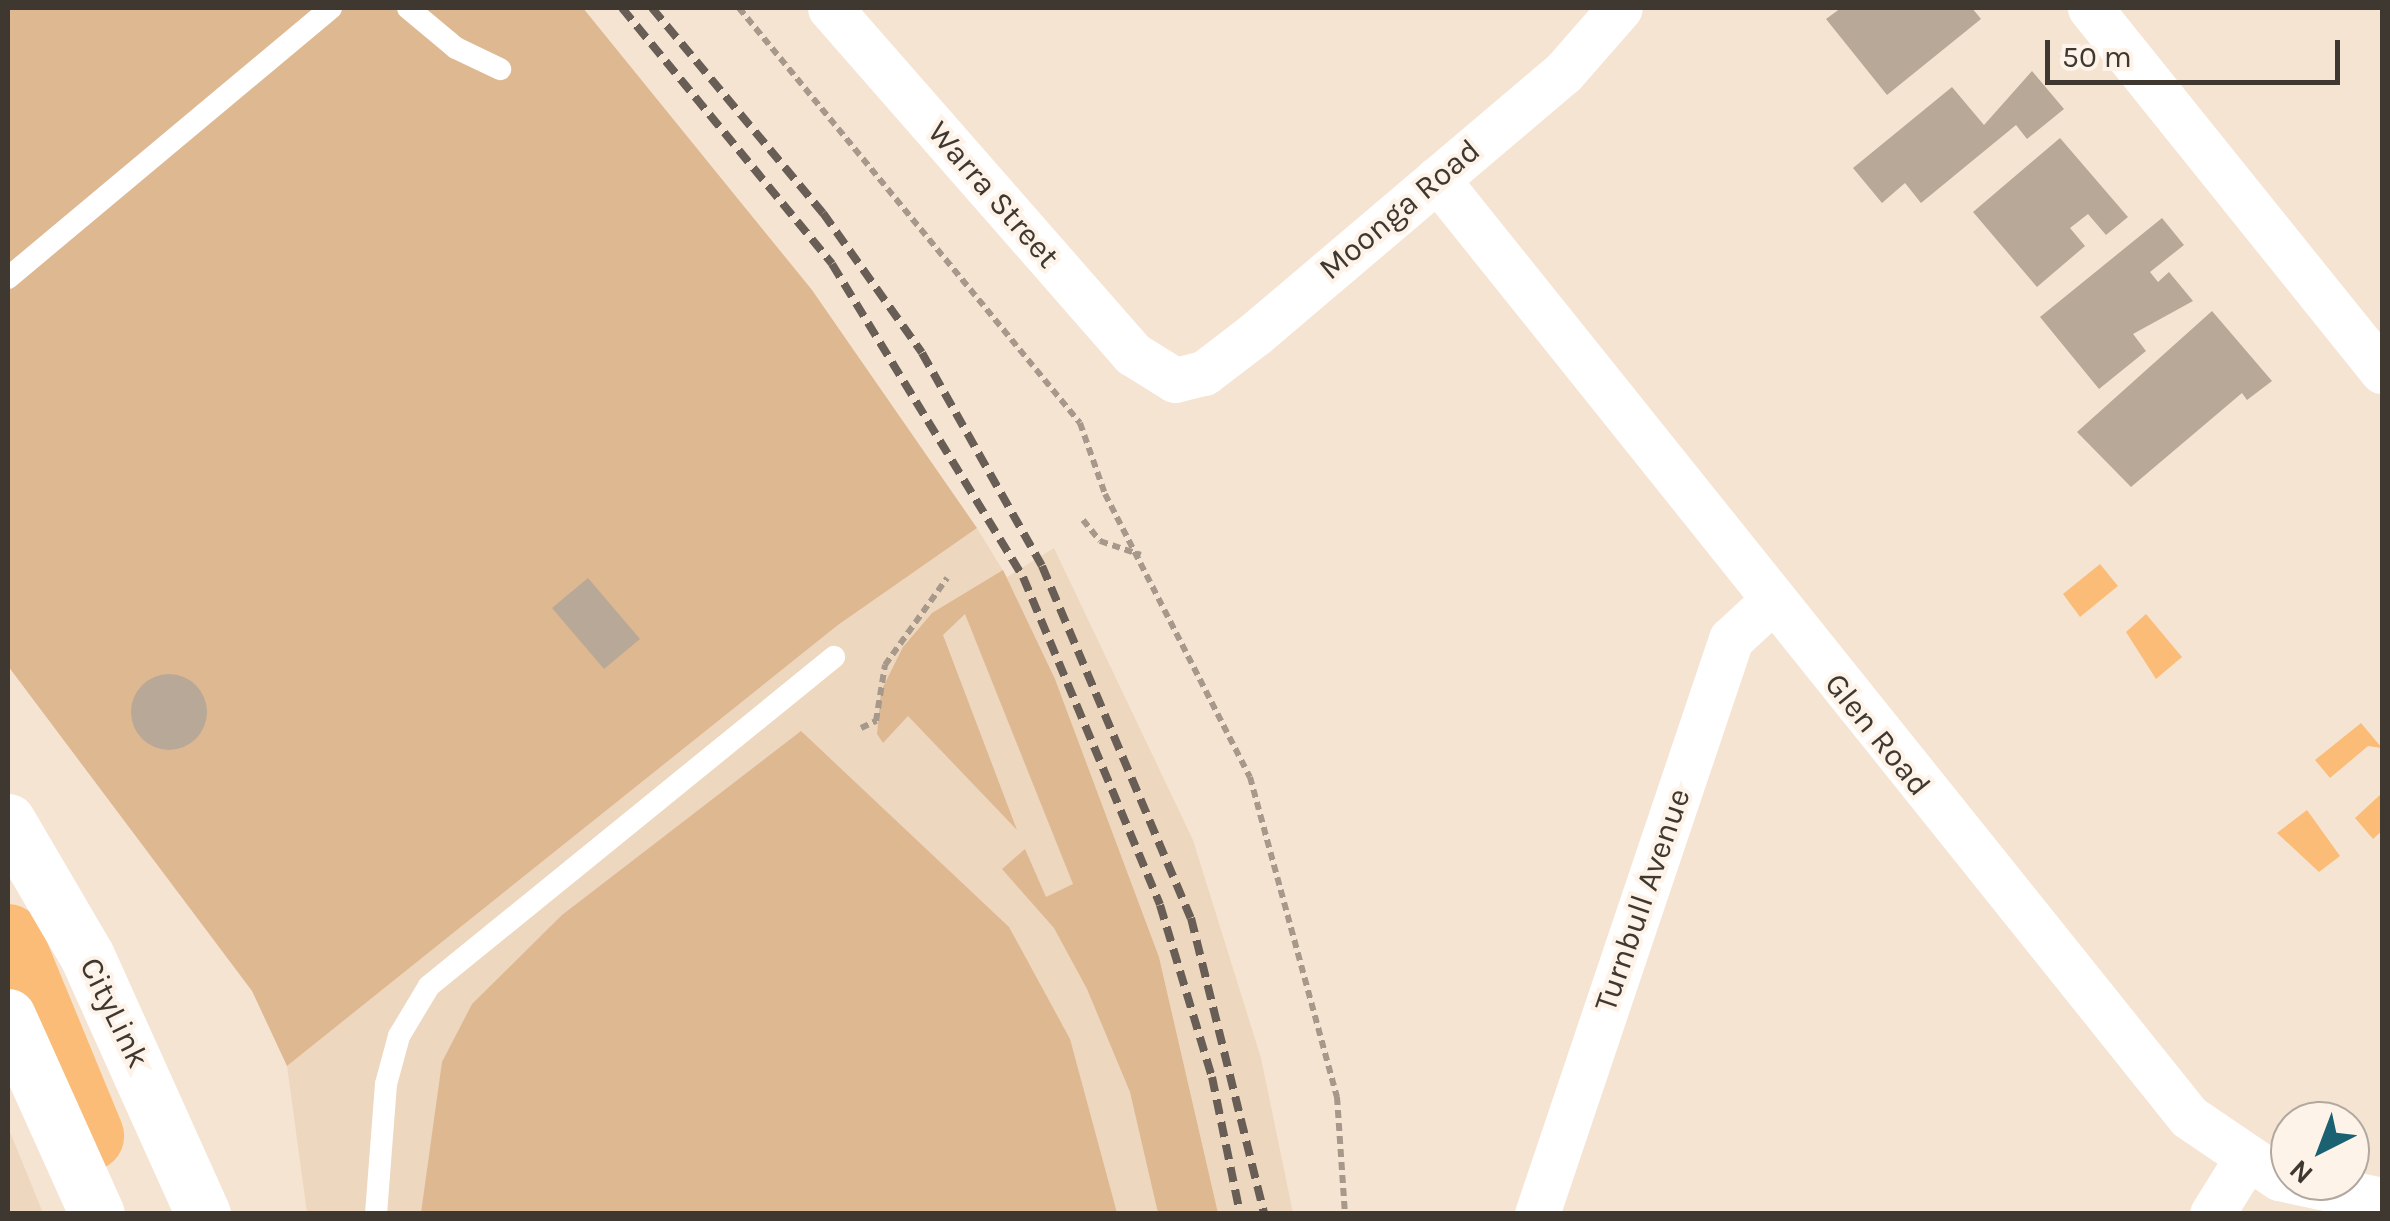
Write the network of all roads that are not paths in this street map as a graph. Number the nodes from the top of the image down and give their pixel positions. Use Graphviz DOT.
graph roads {
  1 [pos="331,8"];
  2 [pos="408,8"];
  3 [pos="830,8"];
  4 [pos="1620,8"];
  5 [pos="2090,8"];
  6 [pos="500,69"];
  7 [pos="1437,178"];
  8 [pos="8,278"];
  9 [pos="2382,371"];
  10 [pos="1160,377"];
  11 [pos="1771,602"];
  12 [pos="834,657"];
  13 [pos="8,820"];
  14 [pos="8,1016"];
  15 [pos="2245,1161"];
  16 [pos="2382,1200"];
  17 [pos="97,1214"];
  18 [pos="203,1214"];
  19 [pos="376,1214"];
  20 [pos="1538,1214"];
  21 [pos="2212,1214"];
  1 -- 8 [label="lane"];
  2 -- 6 [label="lane"];
  3 -- 10 [label="street, Warra Street"];
  4 -- 7 [label="street, Moonga Road"];
  5 -- 9 [label="street"];
  7 -- 10 [label="street, Moonga Road"];
  7 -- 11 [label="street, Glen Road"];
  11 -- 15 [label="street, Glen Road"];
  11 -- 20 [label="street, Turnbull Avenue"];
  12 -- 19 [label="lane"];
  13 -- 18 [label="highway, CityLink"];
  14 -- 17 [label="highway"];
  15 -- 16 [label="street, Glen Road"];
  15 -- 21 [label="street"];
}
